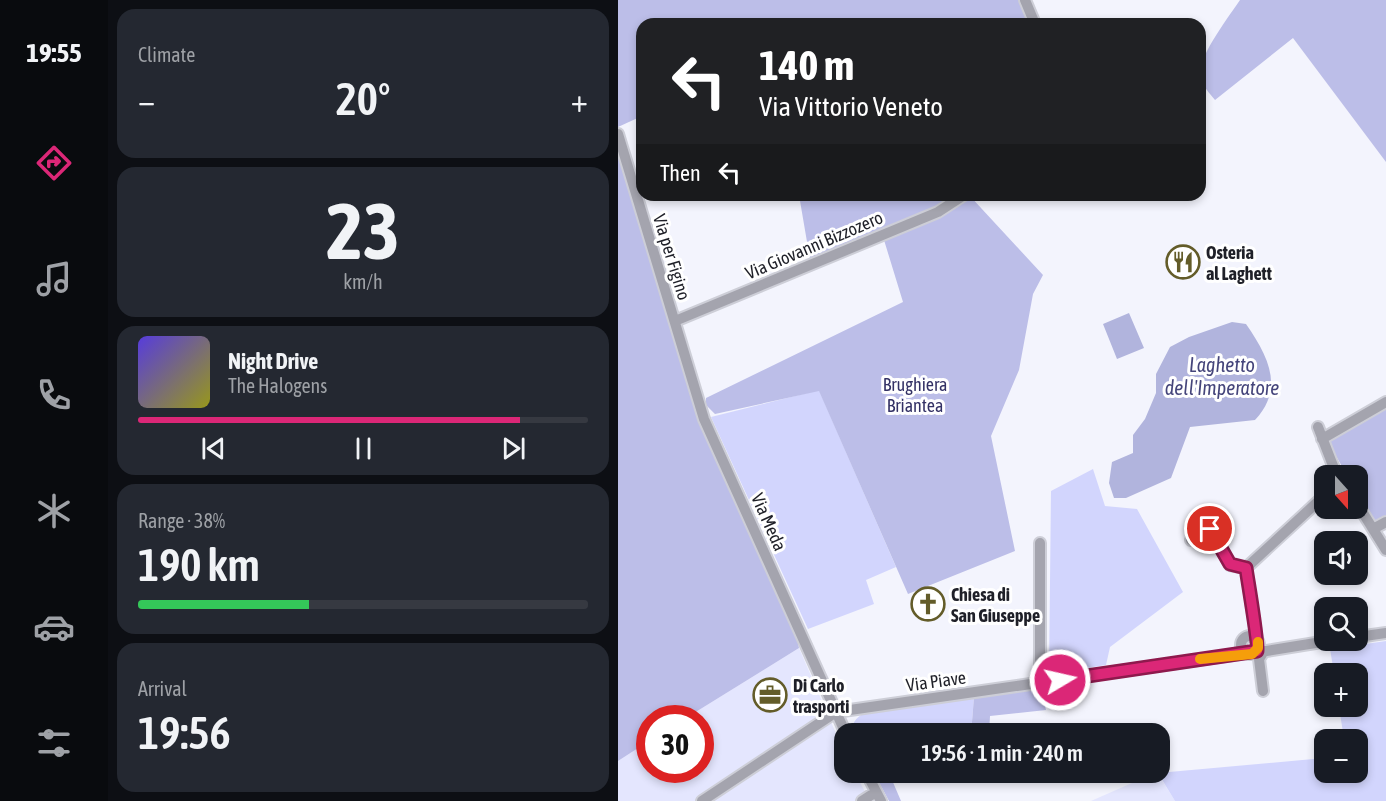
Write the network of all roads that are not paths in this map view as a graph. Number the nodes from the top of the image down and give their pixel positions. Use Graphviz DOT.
graph roads {
  1 [pos="1026,0"];
  2 [pos="1033,18"];
  3 [pos="618,134"];
  4 [pos="636,193"];
  5 [pos="638,201"];
  6 [pos="955,201"];
  7 [pos="675,321"];
  8 [pos="1386,402"];
  9 [pos="1318,427"];
  10 [pos="1322,439"];
  11 [pos="1333,465"];
  12 [pos="1314,505"];
  13 [pos="1367,519"];
  14 [pos="1386,522"];
  15 [pos="1373,529"];
  16 [pos="1191,540"];
  17 [pos="1040,543"];
  18 [pos="1386,550"];
  19 [pos="1246,568"];
  20 [pos="1386,633"];
  21 [pos="1368,636"];
  22 [pos="1314,641"];
  23 [pos="1253,643"];
  24 [pos="1040,683"];
  25 [pos="1263,691"];
  26 [pos="836,712"];
  27 [pos="841,723"];
  28 [pos="878,796"];
  29 [pos="702,801"];
  30 [pos="862,801"];
  1 -- 2 [label="street"];
  3 -- 4 [label="street, Via per Figino"];
  5 -- 7 [label="street, Via per Figino"];
  6 -- 7 [label="street, Via Giovanni Bizzozero"];
  7 -- 26 [label="street, Via Meda"];
  8 -- 10 [label="street"];
  9 -- 10 [label="street"];
  10 -- 11 [label="street"];
  12 -- 19 [label="street"];
  13 -- 15 [label="street"];
  14 -- 15 [label="street"];
  15 -- 18 [label="street"];
  16 -- 19 [label="street"];
  17 -- 24 [label="street"];
  19 -- 23 [label="street"];
  20 -- 21 [label="street"];
  22 -- 23 [label="street"];
  23 -- 24 [label="street, Via Piave"];
  23 -- 25 [label="street"];
  24 -- 26 [label="street, Via Piave"];
  26 -- 27 [label="street, Via Meda"];
  26 -- 29 [label="street"];
  28 -- 30 [label="street"];
}
